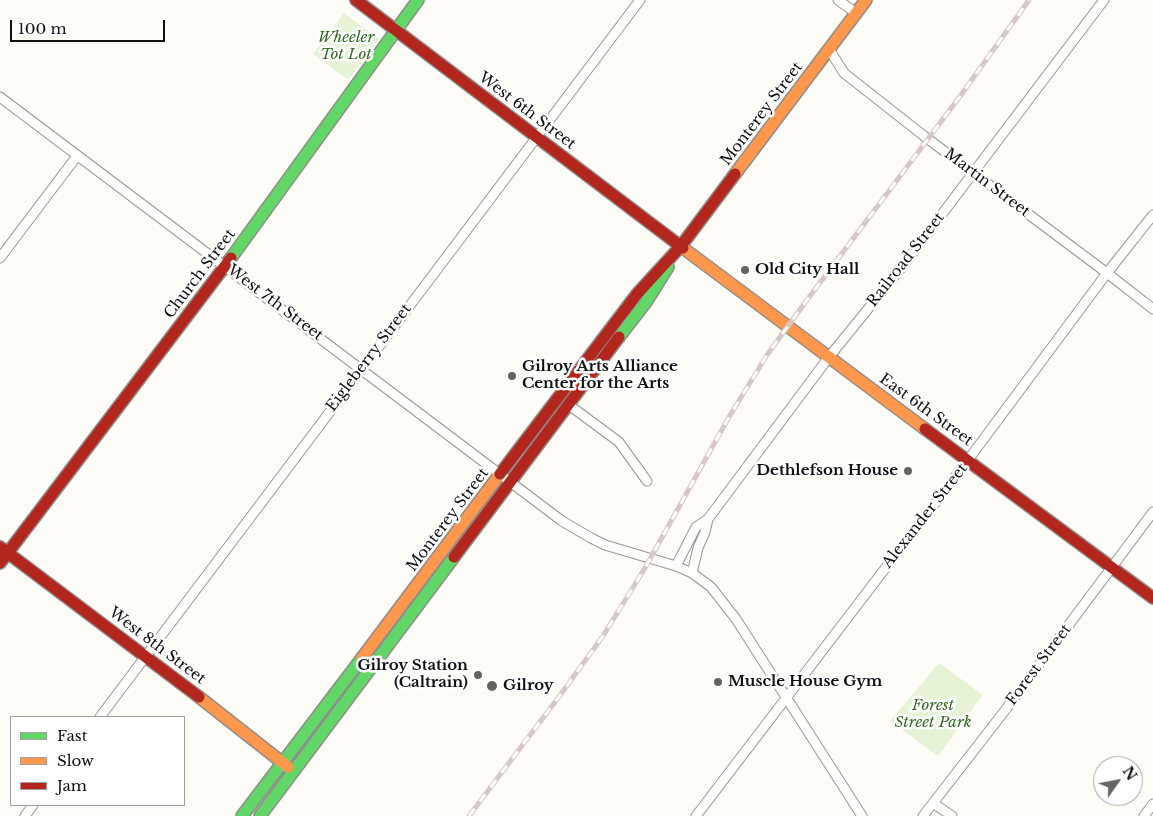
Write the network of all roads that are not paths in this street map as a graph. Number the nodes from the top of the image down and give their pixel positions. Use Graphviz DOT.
graph roads {
  1 [pos="356,0"];
  2 [pos="418,0"];
  3 [pos="640,0"];
  4 [pos="838,0"];
  5 [pos="866,0"];
  6 [pos="1104,0"];
  7 [pos="856,13"];
  8 [pos="395,31"];
  9 [pos="829,50"];
  10 [pos="0,97"];
  11 [pos="537,137"];
  12 [pos="77,156"];
  13 [pos="973,173"];
  14 [pos="1153,215"];
  15 [pos="680,246"];
  16 [pos="0,258"];
  17 [pos="225,266"];
  18 [pos="1107,273"];
  19 [pos="1153,310"];
  20 [pos="829,357"];
  21 [pos="361,368"];
  22 [pos="569,405"];
  23 [pos="968,460"];
  24 [pos="501,474"];
  25 [pos="511,482"];
  26 [pos="647,482"];
  27 [pos="1153,512"];
  28 [pos="708,519"];
  29 [pos="4,549"];
  30 [pos="0,563"];
  31 [pos="676,566"];
  32 [pos="1112,567"];
  33 [pos="692,574"];
  34 [pos="1153,598"];
  35 [pos="146,656"];
  36 [pos="786,697"];
  37 [pos="101,716"];
  38 [pos="283,763"];
  39 [pos="294,771"];
  40 [pos="933,802"];
  41 [pos="1153,804"];
  42 [pos="33,806"];
  43 [pos="25,816"];
  44 [pos="242,816"];
  45 [pos="260,816"];
  46 [pos="696,816"];
  47 [pos="862,816"];
  48 [pos="923,816"];
  49 [pos="952,816"];
  50 [pos="1144,816"];
  1 -- 8 [label="street, West 6th Street"];
  2 -- 8 [label="street, Church Street"];
  3 -- 11 [label="street, Eigleberry Street"];
  4 -- 7 [label="street"];
  5 -- 7 [label="street, Monterey Street"];
  6 -- 13 [label="street, Railroad Street"];
  7 -- 9 [label="street, Monterey Street"];
  8 -- 11 [label="street, West 6th Street"];
  8 -- 17 [label="street, Church Street"];
  9 -- 13 [label="street, Martin Street"];
  9 -- 15 [label="street, Monterey Street"];
  10 -- 12 [label="street, West 7th Street"];
  11 -- 15 [label="street, West 6th Street"];
  11 -- 21 [label="street, Eigleberry Street"];
  12 -- 16 [label="street"];
  12 -- 17 [label="street, West 7th Street"];
  13 -- 18 [label="street, Martin Street"];
  13 -- 20 [label="street, Railroad Street"];
  14 -- 18 [label="street, Alexander Street"];
  15 -- 20 [label="street, East 6th Street"];
  15 -- 22 [label="street, Monterey Street"];
  15 -- 24 [label="street, Monterey Street"];
  17 -- 21 [label="street, West 7th Street"];
  17 -- 29 [label="street, Church Street"];
  18 -- 19 [label="street, Martin Street"];
  18 -- 23 [label="street, Alexander Street"];
  20 -- 23 [label="street, East 6th Street"];
  20 -- 28 [label="street, Railroad Street"];
  21 -- 24 [label="street, West 7th Street"];
  21 -- 35 [label="street, Eigleberry Street"];
  22 -- 25 [label="street, Monterey Street"];
  22 -- 26 [label="street"];
  23 -- 32 [label="street, East 6th Street"];
  23 -- 36 [label="street, Alexander Street"];
  24 -- 25 [label="street, West 7th Street"];
  24 -- 38 [label="street, Monterey Street"];
  25 -- 31 [label="street, West 7th Street"];
  25 -- 39 [label="street, Monterey Street"];
  27 -- 32 [label="street, Forest Street"];
  28 -- 31 [label="street, Railroad Street"];
  28 -- 33 [label="street, Railroad Street"];
  29 -- 30 [label="street, Church Street"];
  29 -- 35 [label="street, West 8th Street"];
  31 -- 33 [label="street, West 7th Street"];
  32 -- 34 [label="street, East 6th Street"];
  32 -- 40 [label="street, Forest Street"];
  33 -- 36 [label="street, West 7th Street"];
  35 -- 37 [label="street, Eigleberry Street"];
  35 -- 38 [label="street, West 8th Street"];
  36 -- 46 [label="street, Alexander Street"];
  36 -- 47 [label="street, West 7th Street"];
  38 -- 39 [label="street, West 8th Street"];
  38 -- 44 [label="street, Monterey Street"];
  39 -- 45 [label="street, Monterey Street"];
  40 -- 48 [label="street, Forest Street"];
  40 -- 49 [label="street"];
  41 -- 50 [label="street"];
  42 -- 43 [label="street"];
}
